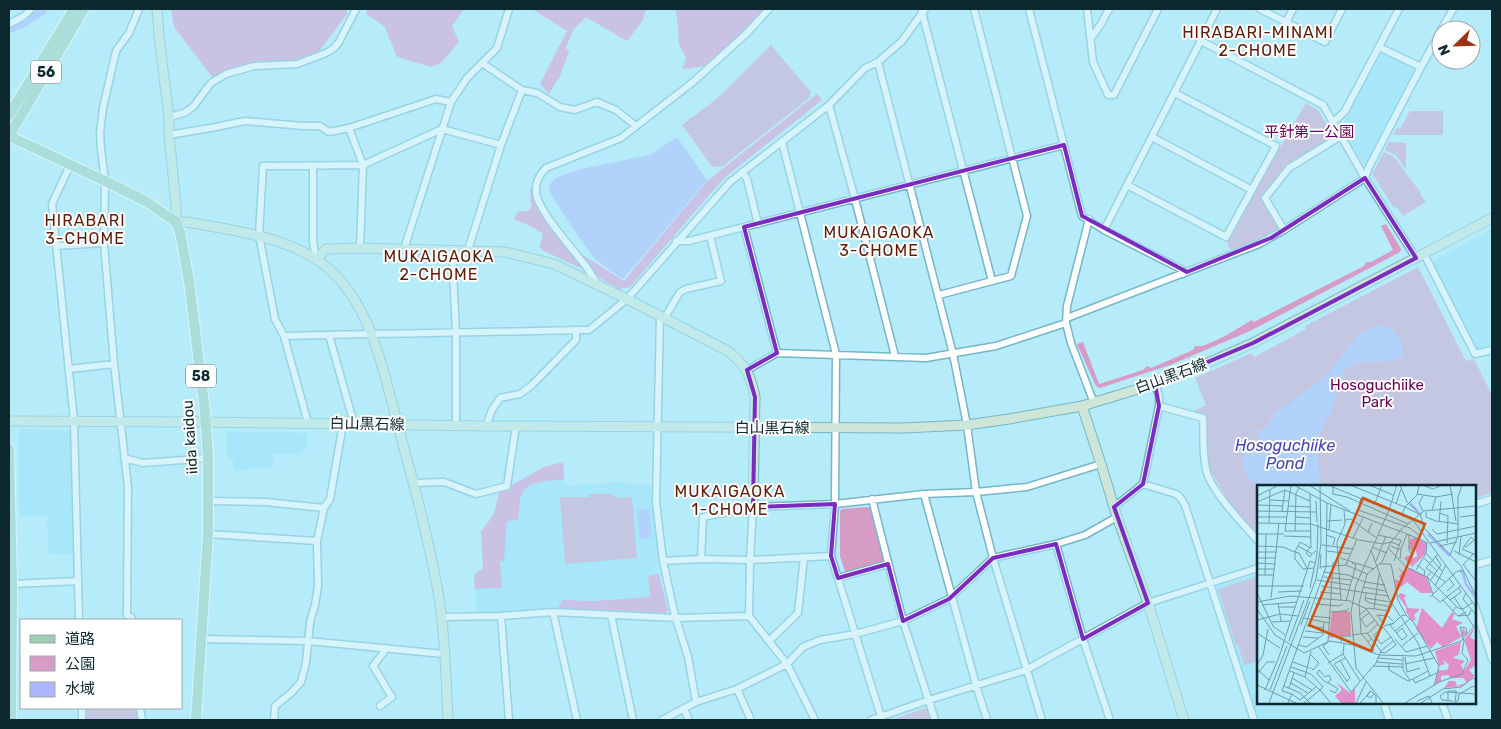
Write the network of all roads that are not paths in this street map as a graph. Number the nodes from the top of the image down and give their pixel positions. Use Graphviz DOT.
graph roads {
  1 [pos="31,9"];
  2 [pos="74,9"];
  3 [pos="84,9"];
  4 [pos="139,9"];
  5 [pos="157,9"];
  6 [pos="356,9"];
  7 [pos="509,9"];
  8 [pos="769,9"];
  9 [pos="974,9"];
  10 [pos="1029,9"];
  11 [pos="1087,9"];
  12 [pos="1109,9"];
  13 [pos="1158,9"];
  14 [pos="1217,9"];
  15 [pos="1260,9"];
  16 [pos="1293,9"];
  17 [pos="1342,9"];
  18 [pos="1399,9"];
  19 [pos="1453,9"];
  20 [pos="924,11"];
  21 [pos="1447,20"];
  22 [pos="1286,22"];
  23 [pos="9,24"];
  24 [pos="1091,38"];
  25 [pos="1201,41"];
  26 [pos="1379,47"];
  27 [pos="1431,48"];
  28 [pos="878,62"];
  29 [pos="482,63"];
  30 [pos="1421,67"];
  31 [pos="522,90"];
  32 [pos="1175,94"];
  33 [pos="451,102"];
  34 [pos="829,105"];
  35 [pos="9,115"];
  36 [pos="168,117"];
  37 [pos="1332,122"];
  38 [pos="636,126"];
  39 [pos="349,128"];
  40 [pos="442,129"];
  41 [pos="169,135"];
  42 [pos="9,136"];
  43 [pos="1340,136"];
  44 [pos="1152,137"];
  45 [pos="782,142"];
  46 [pos="501,145"];
  47 [pos="1064,145"];
  48 [pos="1012,159"];
  49 [pos="70,165"];
  50 [pos="363,165"];
  51 [pos="313,166"];
  52 [pos="964,171"];
  53 [pos="742,172"];
  54 [pos="1365,178"];
  55 [pos="105,181"];
  56 [pos="910,185"];
  57 [pos="1127,185"];
  58 [pos="1252,190"];
  59 [pos="855,199"];
  60 [pos="800,213"];
  61 [pos="1492,218"];
  62 [pos="1089,219"];
  63 [pos="176,222"];
  64 [pos="758,224"];
  65 [pos="744,227"];
  66 [pos="1104,230"];
  67 [pos="1284,230"];
  68 [pos="259,234"];
  69 [pos="710,236"];
  70 [pos="676,241"];
  71 [pos="104,243"];
  72 [pos="56,246"];
  73 [pos="360,248"];
  74 [pos="404,249"];
  75 [pos="452,250"];
  76 [pos="468,250"];
  77 [pos="1420,256"];
  78 [pos="316,260"];
  79 [pos="1183,274"];
  80 [pos="992,281"];
  81 [pos="598,285"];
  82 [pos="938,295"];
  83 [pos="627,299"];
  84 [pos="662,318"];
  85 [pos="1066,321"];
  86 [pos="576,330"];
  87 [pos="372,333"];
  88 [pos="456,333"];
  89 [pos="329,335"];
  90 [pos="284,336"];
  91 [pos="1492,350"];
  92 [pos="777,353"];
  93 [pos="836,354"];
  94 [pos="953,354"];
  95 [pos="895,356"];
  96 [pos="114,364"];
  97 [pos="69,369"];
  98 [pos="747,370"];
  99 [pos="1155,384"];
  100 [pos="1094,402"];
  101 [pos="1082,406"];
  102 [pos="1159,406"];
  103 [pos="9,421"];
  104 [pos="74,421"];
  105 [pos="120,422"];
  106 [pos="206,422"];
  107 [pos="308,424"];
  108 [pos="342,424"];
  109 [pos="354,424"];
  110 [pos="398,425"];
  111 [pos="456,425"];
  112 [pos="967,425"];
  113 [pos="486,426"];
  114 [pos="516,426"];
  115 [pos="658,427"];
  116 [pos="754,428"];
  117 [pos="836,428"];
  118 [pos="9,449"];
  119 [pos="208,457"];
  120 [pos="124,458"];
  121 [pos="1101,464"];
  122 [pos="414,483"];
  123 [pos="1143,484"];
  124 [pos="976,492"];
  125 [pos="924,494"];
  126 [pos="1492,499"];
  127 [pos="872,500"];
  128 [pos="208,501"];
  129 [pos="835,504"];
  130 [pos="1476,504"];
  131 [pos="753,507"];
  132 [pos="1114,507"];
  133 [pos="324,508"];
  134 [pos="1117,518"];
  135 [pos="208,534"];
  136 [pos="1257,540"];
  137 [pos="317,541"];
  138 [pos="1056,544"];
  139 [pos="831,556"];
  140 [pos="804,557"];
  141 [pos="993,558"];
  142 [pos="701,559"];
  143 [pos="750,560"];
  144 [pos="1492,560"];
  145 [pos="663,561"];
  146 [pos="888,564"];
  147 [pos="1476,565"];
  148 [pos="1257,568"];
  149 [pos="838,578"];
  150 [pos="78,581"];
  151 [pos="1209,582"];
  152 [pos="12,584"];
  153 [pos="952,597"];
  154 [pos="1148,603"];
  155 [pos="1476,609"];
  156 [pos="553,612"];
  157 [pos="610,615"];
  158 [pos="501,616"];
  159 [pos="749,616"];
  160 [pos="441,617"];
  161 [pos="676,618"];
  162 [pos="79,619"];
  163 [pos="132,619"];
  164 [pos="903,621"];
  165 [pos="855,634"];
  166 [pos="201,638"];
  167 [pos="1083,639"];
  168 [pos="308,641"];
  169 [pos="769,641"];
  170 [pos="385,648"];
  171 [pos="444,654"];
  172 [pos="1492,659"];
  173 [pos="787,664"];
  174 [pos="1026,670"];
  175 [pos="976,685"];
  176 [pos="737,689"];
  177 [pos="928,700"];
  178 [pos="696,702"];
  179 [pos="1384,704"];
  180 [pos="1442,704"];
  181 [pos="380,706"];
  182 [pos="684,709"];
  183 [pos="881,719"];
  184 [pos="11,720"];
  185 [pos="196,720"];
  186 [pos="274,720"];
  187 [pos="448,720"];
  188 [pos="509,720"];
  189 [pos="577,720"];
  190 [pos="633,720"];
  191 [pos="662,720"];
  192 [pos="688,720"];
  193 [pos="751,720"];
  194 [pos="815,720"];
  195 [pos="871,720"];
  196 [pos="935,720"];
  197 [pos="987,720"];
  198 [pos="1042,720"];
  199 [pos="1110,720"];
  200 [pos="1184,720"];
  201 [pos="1254,720"];
  202 [pos="1389,720"];
  203 [pos="1448,720"];
  1 -- 23 [label="street"];
  2 -- 35 [label="main road, 56"];
  3 -- 42 [label="main road, 56"];
  4 -- 55 [label="street"];
  5 -- 36 [label="street"];
  6 -- 36 [label="street"];
  7 -- 29 [label="street"];
  8 -- 38 [label="street"];
  9 -- 48 [label="street"];
  10 -- 47 [label="street"];
  11 -- 24 [label="street"];
  12 -- 24 [label="street"];
  13 -- 24 [label="street"];
  14 -- 25 [label="street"];
  15 -- 22 [label="street"];
  16 -- 22 [label="street"];
  17 -- 22 [label="street"];
  18 -- 26 [label="street"];
  19 -- 21 [label="street"];
  20 -- 28 [label="street"];
  20 -- 52 [label="street"];
  25 -- 32 [label="street"];
  25 -- 37 [label="street"];
  26 -- 30 [label="street"];
  26 -- 37 [label="street"];
  27 -- 30 [label="street"];
  28 -- 34 [label="street"];
  28 -- 56 [label="street"];
  29 -- 31 [label="street"];
  29 -- 33 [label="street"];
  30 -- 54 [label="street"];
  31 -- 38 [label="street"];
  31 -- 46 [label="street"];
  32 -- 44 [label="street"];
  32 -- 58 [label="street"];
  33 -- 39 [label="street"];
  33 -- 40 [label="street"];
  34 -- 45 [label="street"];
  34 -- 59 [label="street"];
  36 -- 41 [label="street"];
  37 -- 43 [label="street"];
  38 -- 81 [label="street"];
  39 -- 41 [label="street"];
  39 -- 50 [label="street"];
  40 -- 46 [label="street"];
  40 -- 50 [label="street"];
  40 -- 74 [label="street"];
  41 -- 63 [label="street"];
  42 -- 49 [label="main road"];
  43 -- 54 [label="street"];
  43 -- 67 [label="street"];
  44 -- 57 [label="street"];
  44 -- 58 [label="street"];
  45 -- 53 [label="street"];
  45 -- 60 [label="street"];
  46 -- 76 [label="street"];
  47 -- 48 [label="street"];
  47 -- 62 [label="street"];
  48 -- 52 [label="street"];
  48 -- 80 [label="street"];
  49 -- 55 [label="main road"];
  49 -- 72 [label="street"];
  50 -- 51 [label="street"];
  50 -- 73 [label="street"];
  51 -- 68 [label="street"];
  51 -- 78 [label="street"];
  52 -- 56 [label="street"];
  52 -- 80 [label="street"];
  53 -- 64 [label="street"];
  53 -- 70 [label="street"];
  54 -- 67 [label="street"];
  54 -- 77 [label="street"];
  55 -- 63 [label="main road"];
  55 -- 71 [label="street"];
  56 -- 59 [label="street"];
  56 -- 82 [label="street"];
  57 -- 58 [label="street"];
  57 -- 66 [label="street"];
  59 -- 60 [label="street"];
  59 -- 95 [label="street"];
  60 -- 64 [label="street"];
  60 -- 93 [label="street"];
  61 -- 77 [label="street, 白山黒石線"];
  62 -- 66 [label="street"];
  62 -- 85 [label="street"];
  63 -- 68 [label="street"];
  63 -- 106 [label="main road, iida kaidou / 58"];
  64 -- 65 [label="street"];
  65 -- 69 [label="street"];
  65 -- 92 [label="street"];
  66 -- 79 [label="street"];
  67 -- 79 [label="street"];
  68 -- 78 [label="street"];
  68 -- 90 [label="street"];
  69 -- 70 [label="street"];
  69 -- 84 [label="street"];
  70 -- 83 [label="street"];
  71 -- 72 [label="street"];
  71 -- 96 [label="street"];
  72 -- 97 [label="street"];
  73 -- 74 [label="street"];
  73 -- 78 [label="street"];
  74 -- 75 [label="street"];
  75 -- 76 [label="street"];
  75 -- 88 [label="street"];
  76 -- 81 [label="street"];
  77 -- 91 [label="street"];
  77 -- 99 [label="street, 白山黒石線"];
  78 -- 87 [label="street"];
  79 -- 85 [label="street"];
  80 -- 82 [label="street"];
  81 -- 83 [label="street"];
  82 -- 94 [label="street"];
  83 -- 84 [label="street"];
  83 -- 86 [label="street"];
  84 -- 98 [label="street"];
  84 -- 115 [label="street"];
  85 -- 94 [label="street"];
  85 -- 100 [label="street"];
  86 -- 88 [label="street"];
  86 -- 113 [label="street"];
  87 -- 88 [label="street"];
  87 -- 89 [label="street"];
  87 -- 110 [label="street"];
  88 -- 111 [label="street"];
  89 -- 90 [label="street"];
  89 -- 109 [label="street"];
  90 -- 107 [label="street"];
  92 -- 93 [label="street"];
  92 -- 98 [label="street"];
  93 -- 95 [label="street"];
  93 -- 117 [label="street"];
  94 -- 95 [label="street"];
  94 -- 112 [label="street"];
  96 -- 97 [label="street"];
  96 -- 105 [label="street"];
  97 -- 104 [label="street"];
  98 -- 116 [label="street"];
  99 -- 100 [label="street, 白山黒石線"];
  99 -- 102 [label="street"];
  100 -- 101 [label="street, 白山黒石線"];
  101 -- 112 [label="street, 白山黒石線"];
  101 -- 121 [label="street"];
  102 -- 123 [label="street"];
  102 -- 136 [label="street"];
  103 -- 104 [label="street, 白山黒石線"];
  104 -- 105 [label="street, 白山黒石線"];
  104 -- 150 [label="street"];
  105 -- 106 [label="street, 白山黒石線"];
  105 -- 120 [label="street"];
  106 -- 107 [label="street, 白山黒石線"];
  106 -- 119 [label="main road, iida kaidou / 58"];
  107 -- 108 [label="street, 白山黒石線"];
  108 -- 109 [label="street, 白山黒石線"];
  108 -- 133 [label="street"];
  109 -- 110 [label="street, 白山黒石線"];
  110 -- 111 [label="street, 白山黒石線"];
  110 -- 122 [label="street"];
  111 -- 113 [label="street, 白山黒石線"];
  112 -- 117 [label="street, 白山黒石線"];
  112 -- 124 [label="street"];
  113 -- 114 [label="street, 白山黒石線"];
  114 -- 115 [label="street, 白山黒石線"];
  114 -- 122 [label="street"];
  115 -- 116 [label="street, 白山黒石線"];
  115 -- 145 [label="street"];
  116 -- 117 [label="street, 白山黒石線"];
  116 -- 131 [label="street"];
  117 -- 129 [label="street"];
  118 -- 152 [label="main road"];
  119 -- 120 [label="street"];
  119 -- 128 [label="main road, iida kaidou / 58"];
  120 -- 163 [label="street"];
  121 -- 124 [label="street"];
  121 -- 132 [label="street"];
  122 -- 160 [label="street"];
  123 -- 132 [label="street"];
  123 -- 151 [label="street"];
  124 -- 125 [label="street"];
  124 -- 141 [label="street"];
  125 -- 127 [label="street"];
  125 -- 153 [label="street"];
  126 -- 130 [label="street"];
  127 -- 129 [label="street"];
  127 -- 146 [label="street"];
  128 -- 133 [label="street"];
  128 -- 135 [label="main road, iida kaidou / 58"];
  129 -- 131 [label="street"];
  129 -- 139 [label="street"];
  131 -- 142 [label="street"];
  131 -- 143 [label="street"];
  132 -- 134 [label="street"];
  133 -- 137 [label="street"];
  134 -- 138 [label="street"];
  134 -- 154 [label="street"];
  135 -- 137 [label="street"];
  135 -- 166 [label="main road, iida kaidou / 58"];
  137 -- 168 [label="street"];
  138 -- 141 [label="street"];
  138 -- 167 [label="street"];
  139 -- 140 [label="street"];
  139 -- 149 [label="street"];
  140 -- 143 [label="street"];
  140 -- 169 [label="street"];
  141 -- 153 [label="street"];
  141 -- 174 [label="street"];
  142 -- 143 [label="street"];
  142 -- 145 [label="street"];
  143 -- 159 [label="street"];
  144 -- 147 [label="street"];
  145 -- 161 [label="street"];
  146 -- 149 [label="street"];
  146 -- 164 [label="street"];
  148 -- 151 [label="street"];
  149 -- 165 [label="street"];
  150 -- 152 [label="street"];
  150 -- 162 [label="street"];
  151 -- 154 [label="street"];
  151 -- 201 [label="street"];
  152 -- 184 [label="main road"];
  153 -- 164 [label="street"];
  153 -- 175 [label="street"];
  154 -- 167 [label="street"];
  154 -- 200 [label="street"];
  155 -- 172 [label="street"];
  156 -- 157 [label="street"];
  156 -- 158 [label="street"];
  156 -- 189 [label="street"];
  157 -- 161 [label="street"];
  157 -- 190 [label="street"];
  158 -- 160 [label="street"];
  158 -- 188 [label="street"];
  159 -- 161 [label="street"];
  159 -- 169 [label="street"];
  160 -- 171 [label="street"];
  161 -- 178 [label="street"];
  164 -- 165 [label="street"];
  164 -- 177 [label="street"];
  165 -- 173 [label="street"];
  165 -- 183 [label="street"];
  166 -- 168 [label="street"];
  166 -- 185 [label="main road, iida kaidou / 58"];
  167 -- 174 [label="street"];
  167 -- 199 [label="street"];
  168 -- 170 [label="street"];
  168 -- 186 [label="street"];
  169 -- 173 [label="street"];
  170 -- 171 [label="street"];
  170 -- 181 [label="street"];
  171 -- 187 [label="street"];
  173 -- 176 [label="street"];
  173 -- 194 [label="street"];
  174 -- 175 [label="street"];
  174 -- 198 [label="street"];
  175 -- 177 [label="street"];
  175 -- 197 [label="street"];
  176 -- 178 [label="street"];
  176 -- 193 [label="street"];
  177 -- 183 [label="street"];
  177 -- 196 [label="street"];
  178 -- 182 [label="street"];
  179 -- 202 [label="street"];
  180 -- 203 [label="street"];
  182 -- 191 [label="street"];
  182 -- 192 [label="street"];
  183 -- 195 [label="street"];
}
